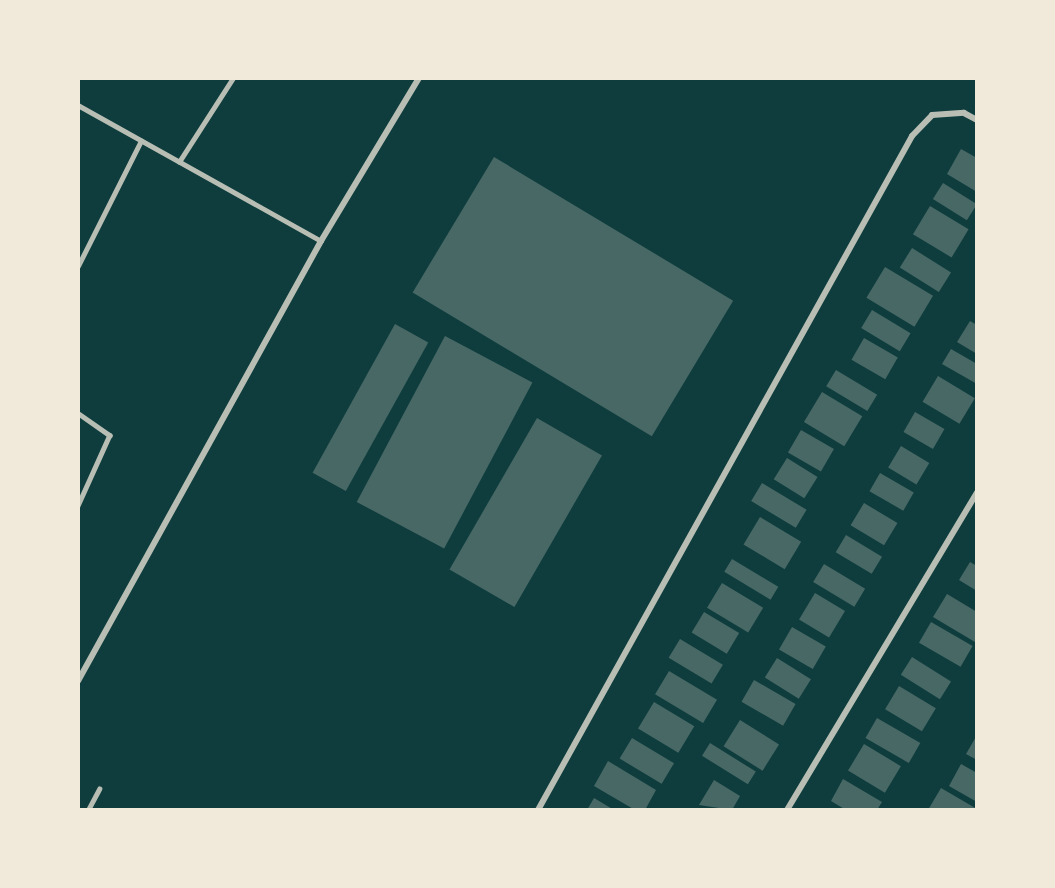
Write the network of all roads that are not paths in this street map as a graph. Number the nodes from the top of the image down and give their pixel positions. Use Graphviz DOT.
graph roads {
  1 [pos="233,78"];
  2 [pos="419,78"];
  3 [pos="78,105"];
  4 [pos="977,120"];
  5 [pos="141,141"];
  6 [pos="179,162"];
  7 [pos="321,241"];
  8 [pos="78,266"];
  9 [pos="78,413"];
  10 [pos="977,493"];
  11 [pos="78,506"];
  12 [pos="78,681"];
  13 [pos="99,789"];
  14 [pos="88,810"];
  15 [pos="538,810"];
  16 [pos="787,810"];
  1 -- 6 [label="lane"];
  2 -- 7 [label="street"];
  3 -- 5 [label="lane"];
  4 -- 15 [label="street"];
  5 -- 6 [label="lane"];
  5 -- 8 [label="lane"];
  6 -- 7 [label="lane"];
  7 -- 12 [label="street"];
  9 -- 11 [label="lane"];
  10 -- 16 [label="street"];
  13 -- 14 [label="lane"];
}
